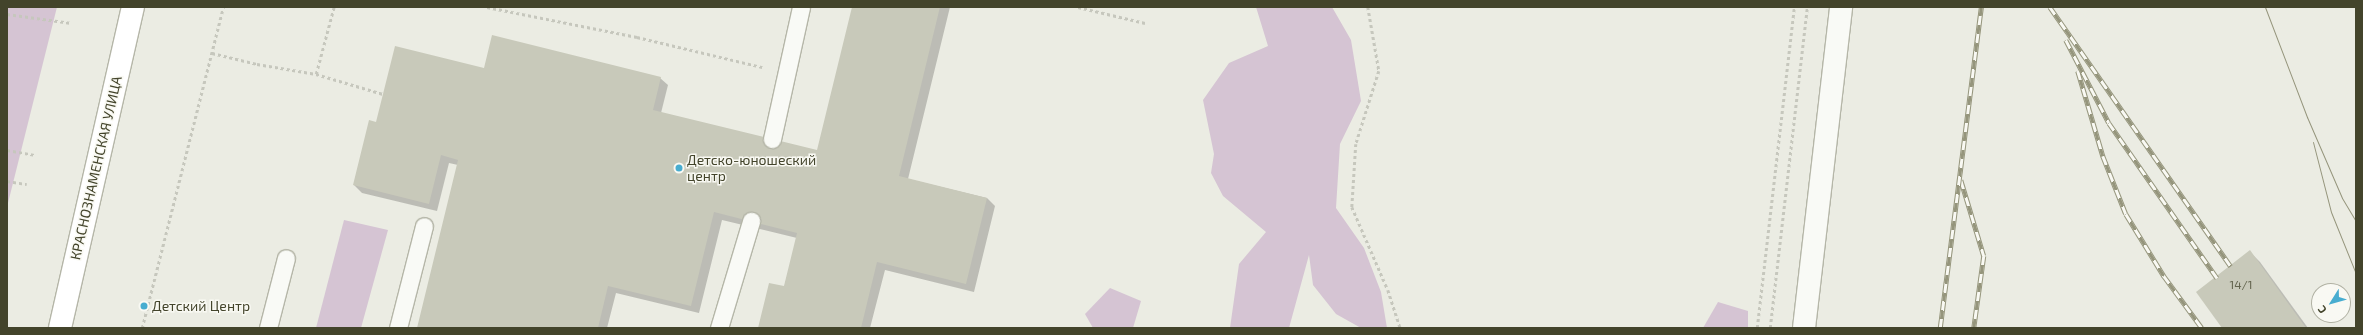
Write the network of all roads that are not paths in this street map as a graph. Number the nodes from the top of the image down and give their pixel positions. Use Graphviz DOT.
graph roads {
  1 [pos="133,7"];
  2 [pos="801,7"];
  3 [pos="1842,7"];
  4 [pos="772,139"];
  5 [pos="751,221"];
  6 [pos="424,226"];
  7 [pos="286,258"];
  8 [pos="60,328"];
  9 [pos="268,328"];
  10 [pos="398,328"];
  11 [pos="719,328"];
  12 [pos="1804,328"];
  1 -- 8 [label="main road, КРАСНОЗНАМЕНСКАЯ УЛИЦА"];
  2 -- 4 [label="lane"];
  3 -- 12 [label="street"];
  5 -- 11 [label="lane"];
  6 -- 10 [label="lane"];
  7 -- 9 [label="lane"];
}
